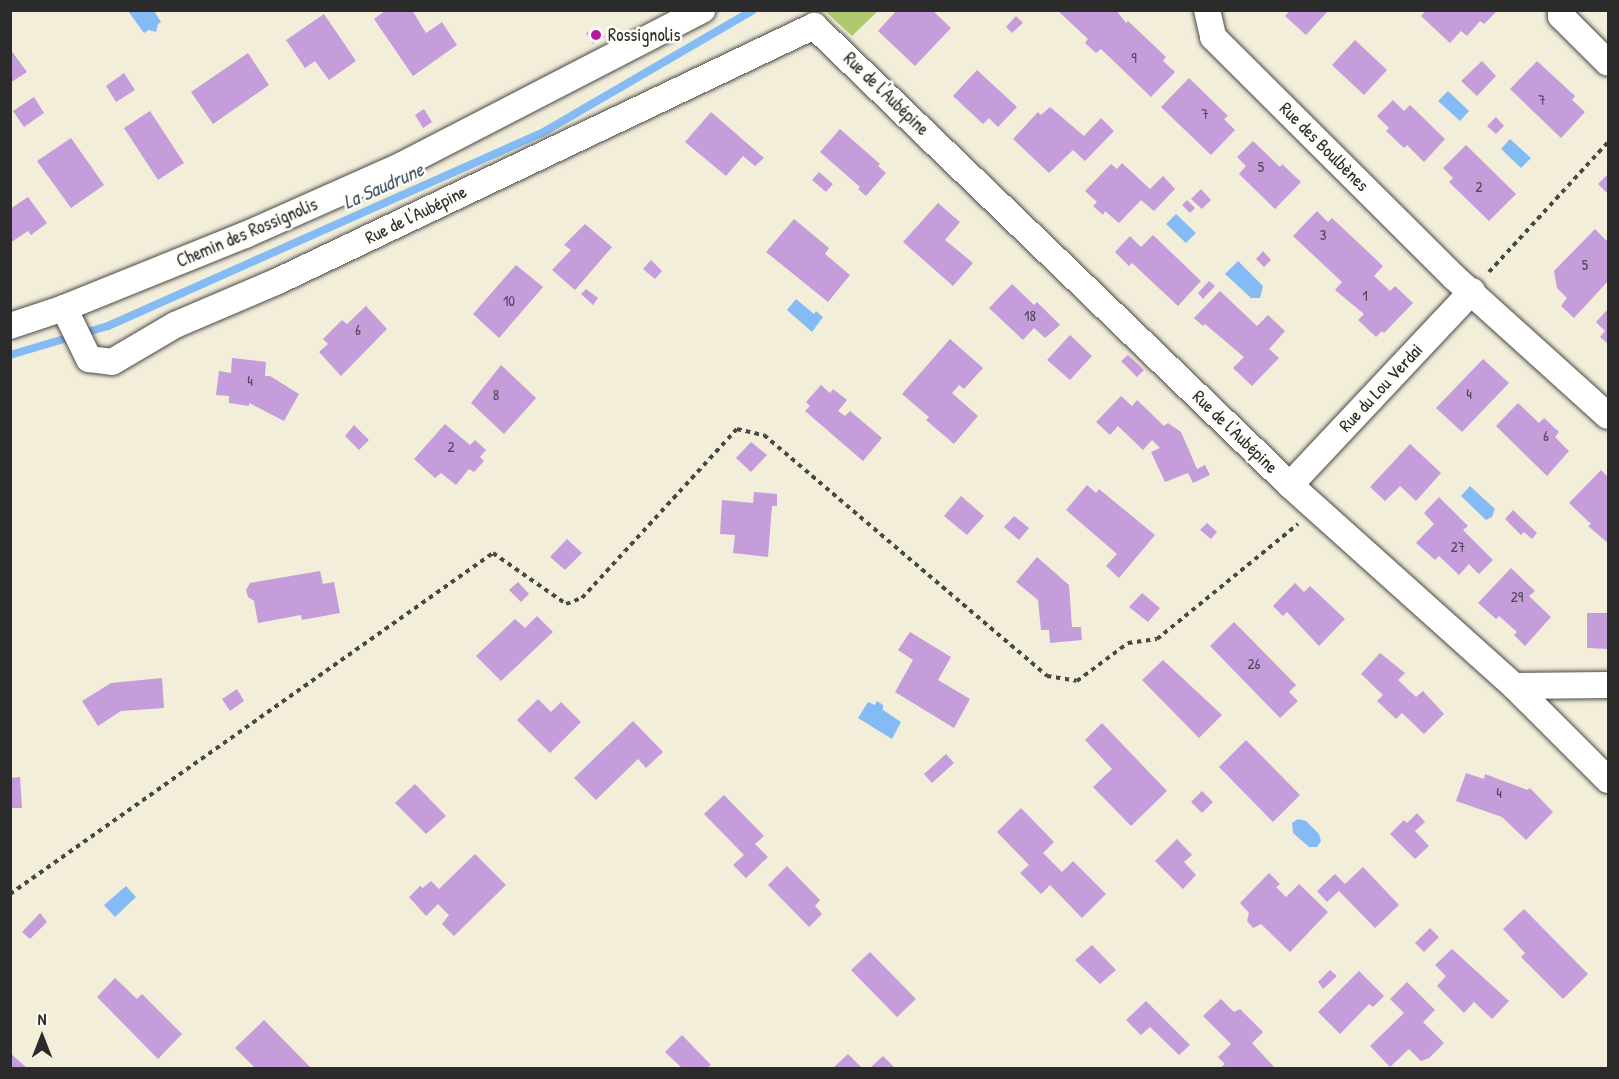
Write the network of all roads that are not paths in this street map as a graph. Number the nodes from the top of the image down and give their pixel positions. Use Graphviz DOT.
graph roads {
  1 [pos="1207,10"];
  2 [pos="1561,10"];
  3 [pos="699,11"];
  4 [pos="1608,63"];
  5 [pos="1463,284"];
  6 [pos="64,308"];
  7 [pos="10,326"];
  8 [pos="1608,416"];
  9 [pos="1290,485"];
  10 [pos="1608,685"];
  11 [pos="1514,686"];
  12 [pos="1608,780"];
  1 -- 5 [label="street, Rue des Boulbènes"];
  2 -- 4 [label="street"];
  3 -- 6 [label="street, Chemin des Rossignolis"];
  5 -- 8 [label="street"];
  5 -- 9 [label="street, Rue du Lou Verdai"];
  6 -- 7 [label="street, Chemin des Rossignolis"];
  6 -- 9 [label="street, Rue de l'Aubépine"];
  9 -- 11 [label="street, Rue de l'Aubépine"];
  10 -- 11 [label="street"];
  11 -- 12 [label="street, Rue de l'Aubépine"];
}
